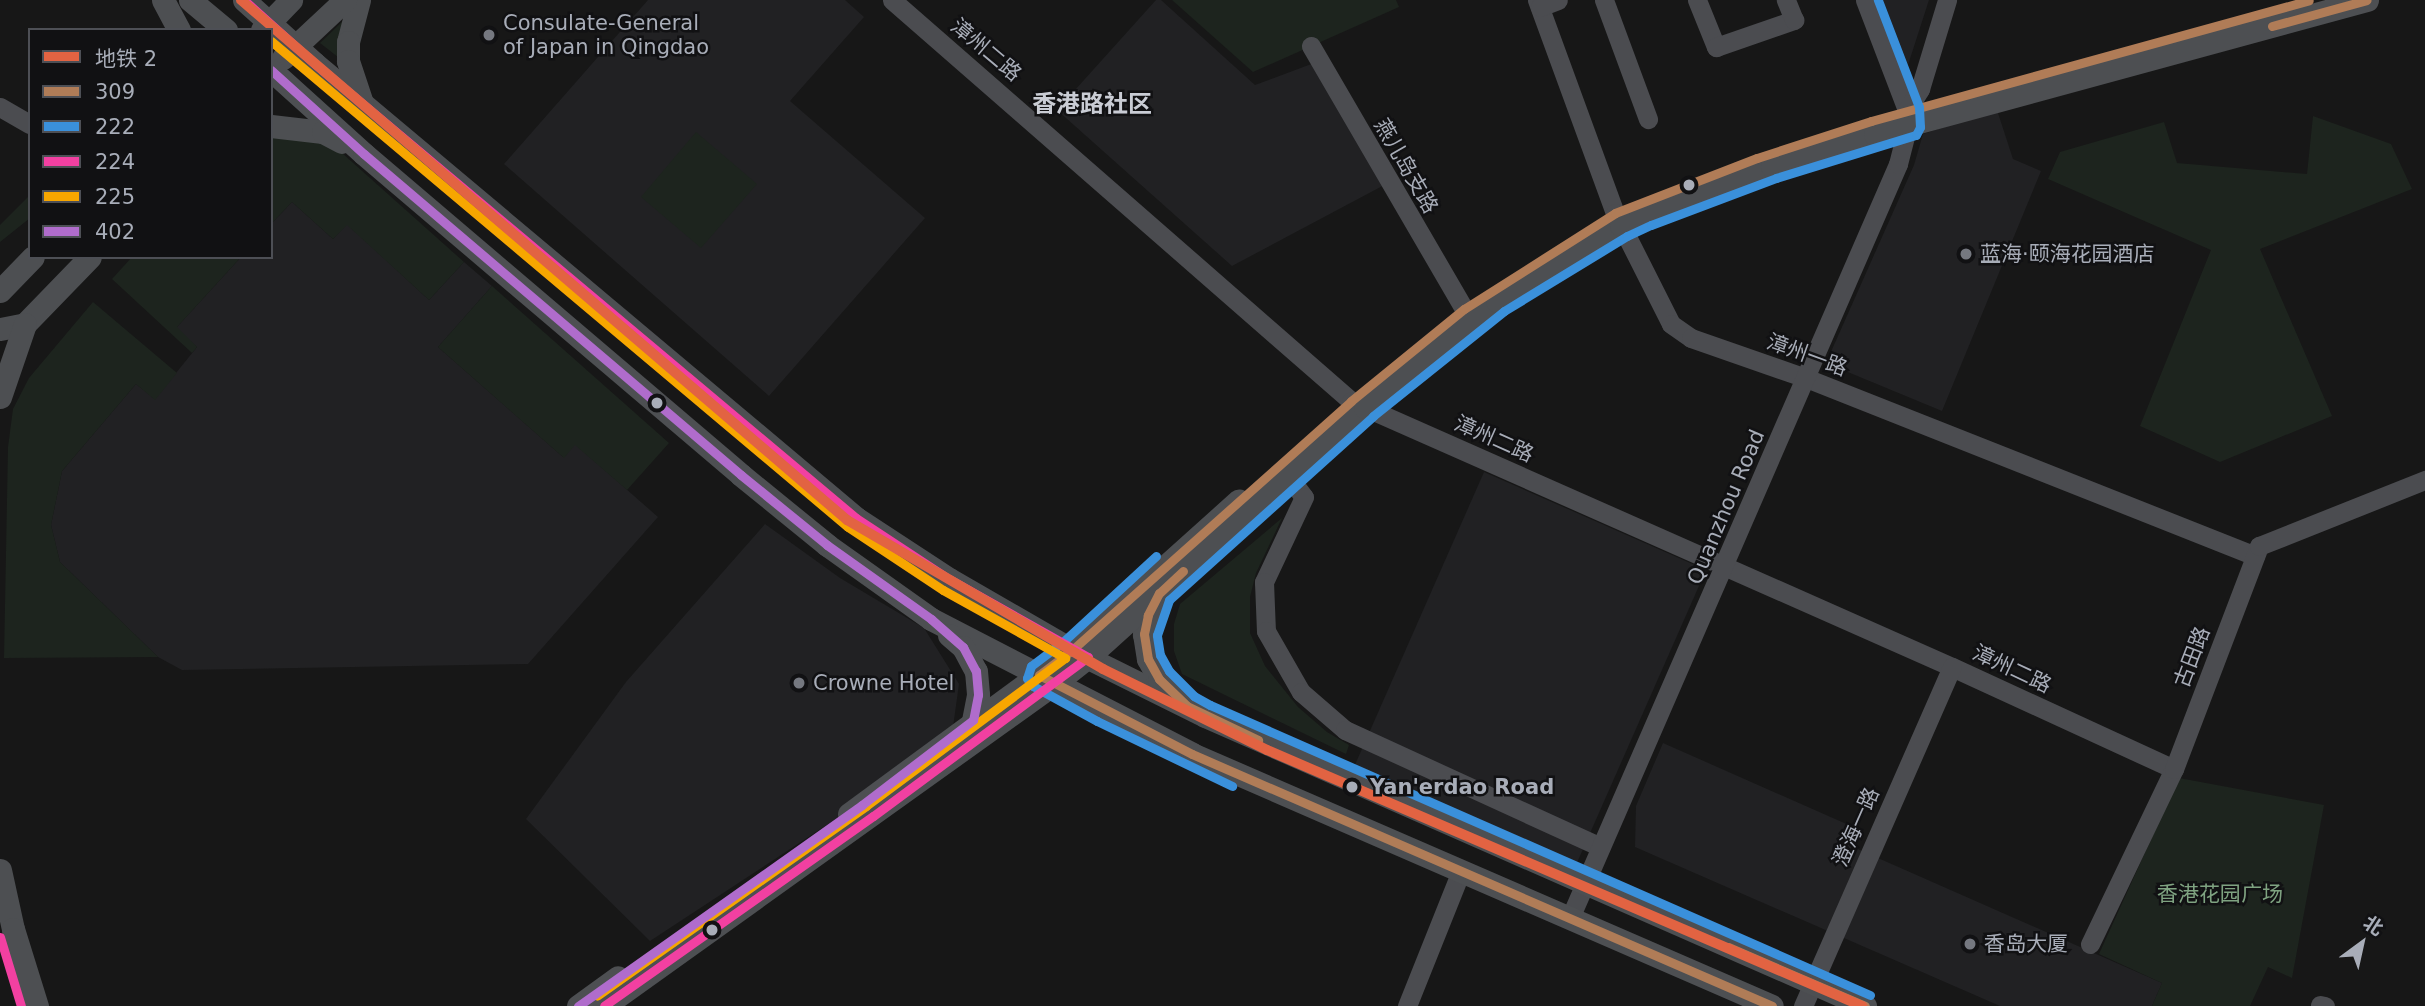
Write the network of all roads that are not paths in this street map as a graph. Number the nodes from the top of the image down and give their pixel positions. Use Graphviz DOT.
graph roads {
  1 [pos="163,0"];
  2 [pos="190,0"];
  3 [pos="244,0"];
  4 [pos="291,0"];
  5 [pos="345,0"];
  6 [pos="359,0"];
  7 [pos="892,0"];
  8 [pos="1604,0"];
  9 [pos="1696,0"];
  10 [pos="1786,0"];
  11 [pos="1865,0"];
  12 [pos="1947,0"];
  13 [pos="2309,0"];
  14 [pos="2367,0"];
  15 [pos="1545,2"];
  16 [pos="265,27"];
  17 [pos="177,28"];
  18 [pos="224,28"];
  19 [pos="273,32"];
  20 [pos="294,46"];
  21 [pos="1311,46"];
  22 [pos="273,68"];
  23 [pos="273,72"];
  24 [pos="362,103"];
  25 [pos="0,107"];
  26 [pos="1908,117"];
  27 [pos="1648,119"];
  28 [pos="28,123"];
  29 [pos="273,126"];
  30 [pos="364,154"];
  31 [pos="1618,219"];
  32 [pos="31,259"];
  33 [pos="88,259"];
  34 [pos="0,291"];
  35 [pos="1464,309"];
  36 [pos="25,324"];
  37 [pos="0,329"];
  38 [pos="1806,378"];
  39 [pos="0,397"];
  40 [pos="1358,404"];
  41 [pos="1288,476"];
  42 [pos="2425,480"];
  43 [pos="2257,551"];
  44 [pos="1726,566"];
  45 [pos="1159,593"];
  46 [pos="931,619"];
  47 [pos="1080,654"];
  48 [pos="1952,667"];
  49 [pos="1047,679"];
  50 [pos="1187,706"];
  51 [pos="973,720"];
  52 [pos="2174,769"];
  53 [pos="1601,847"];
  54 [pos="0,870"];
  55 [pos="1461,871"];
  56 [pos="1584,885"];
  57 [pos="1570,918"];
  58 [pos="0,937"];
  59 [pos="2090,944"];
  60 [pos="1812,983"];
  61 [pos="21,1006"];
  62 [pos="37,1006"];
  63 [pos="578,1006"];
  64 [pos="604,1006"];
  65 [pos="1407,1006"];
  66 [pos="1772,1006"];
  67 [pos="1803,1006"];
  68 [pos="1865,1006"];
  1 -- 17 [label="main road"];
  2 -- 18 [label="main road"];
  3 -- 16 [label="main road"];
  4 -- 16 [label="main road"];
  5 -- 20 [label="main road"];
  6 -- 24 [label="main road"];
  7 -- 40 [label="street, 漳州二路"];
  8 -- 27 [label="street"];
  9 -- 10 [label="street"];
  11 -- 26 [label="street"];
  12 -- 26 [label="street, Quanzhou Road"];
  13 -- 26 [label="main road"];
  14 -- 26 [label="main road"];
  15 -- 31 [label="street, 漳州一路"];
  19 -- 20 [label="main road"];
  20 -- 22 [label="main road"];
  20 -- 24 [label="main road"];
  21 -- 35 [label="street, 燕儿岛支路"];
  23 -- 30 [label="main road"];
  24 -- 47 [label="main road"];
  25 -- 28 [label="street"];
  26 -- 31 [label="main road"];
  26 -- 38 [label="street, Quanzhou Road"];
  29 -- 30 [label="main road"];
  30 -- 46 [label="main road"];
  31 -- 35 [label="main road"];
  31 -- 38 [label="street, 漳州一路"];
  31 -- 40 [label="main road"];
  32 -- 34 [label="main road"];
  33 -- 36 [label="main road"];
  35 -- 40 [label="main road"];
  36 -- 37 [label="main road"];
  36 -- 39 [label="main road"];
  38 -- 43 [label="street, 漳州一路"];
  38 -- 44 [label="street, Quanzhou Road"];
  40 -- 41 [label="main road"];
  40 -- 44 [label="street, 漳州二路"];
  40 -- 47 [label="main road"];
  41 -- 45 [label="main road"];
  41 -- 53 [label="street"];
  42 -- 43 [label="street"];
  43 -- 52 [label="street, 古田路"];
  44 -- 48 [label="street, 漳州二路"];
  44 -- 53 [label="street, Quanzhou Road"];
  45 -- 47 [label="main road"];
  45 -- 50 [label="main road"];
  46 -- 49 [label="main road"];
  46 -- 51 [label="main road"];
  47 -- 49 [label="main road"];
  47 -- 50 [label="main road"];
  48 -- 52 [label="street, 漳州二路"];
  48 -- 60 [label="street, 澄海一路"];
  49 -- 51 [label="main road"];
  49 -- 55 [label="main road"];
  49 -- 64 [label="main road"];
  50 -- 56 [label="main road"];
  51 -- 63 [label="main road"];
  52 -- 59 [label="street, 古田路"];
  53 -- 56 [label="street, Quanzhou Road"];
  54 -- 62 [label="main road"];
  55 -- 57 [label="main road"];
  55 -- 65 [label="street"];
  56 -- 57 [label="street, Quanzhou Road"];
  56 -- 60 [label="main road"];
  57 -- 66 [label="main road"];
  58 -- 61 [label="main road"];
  60 -- 67 [label="street, 澄海一路"];
  60 -- 68 [label="main road"];
}
